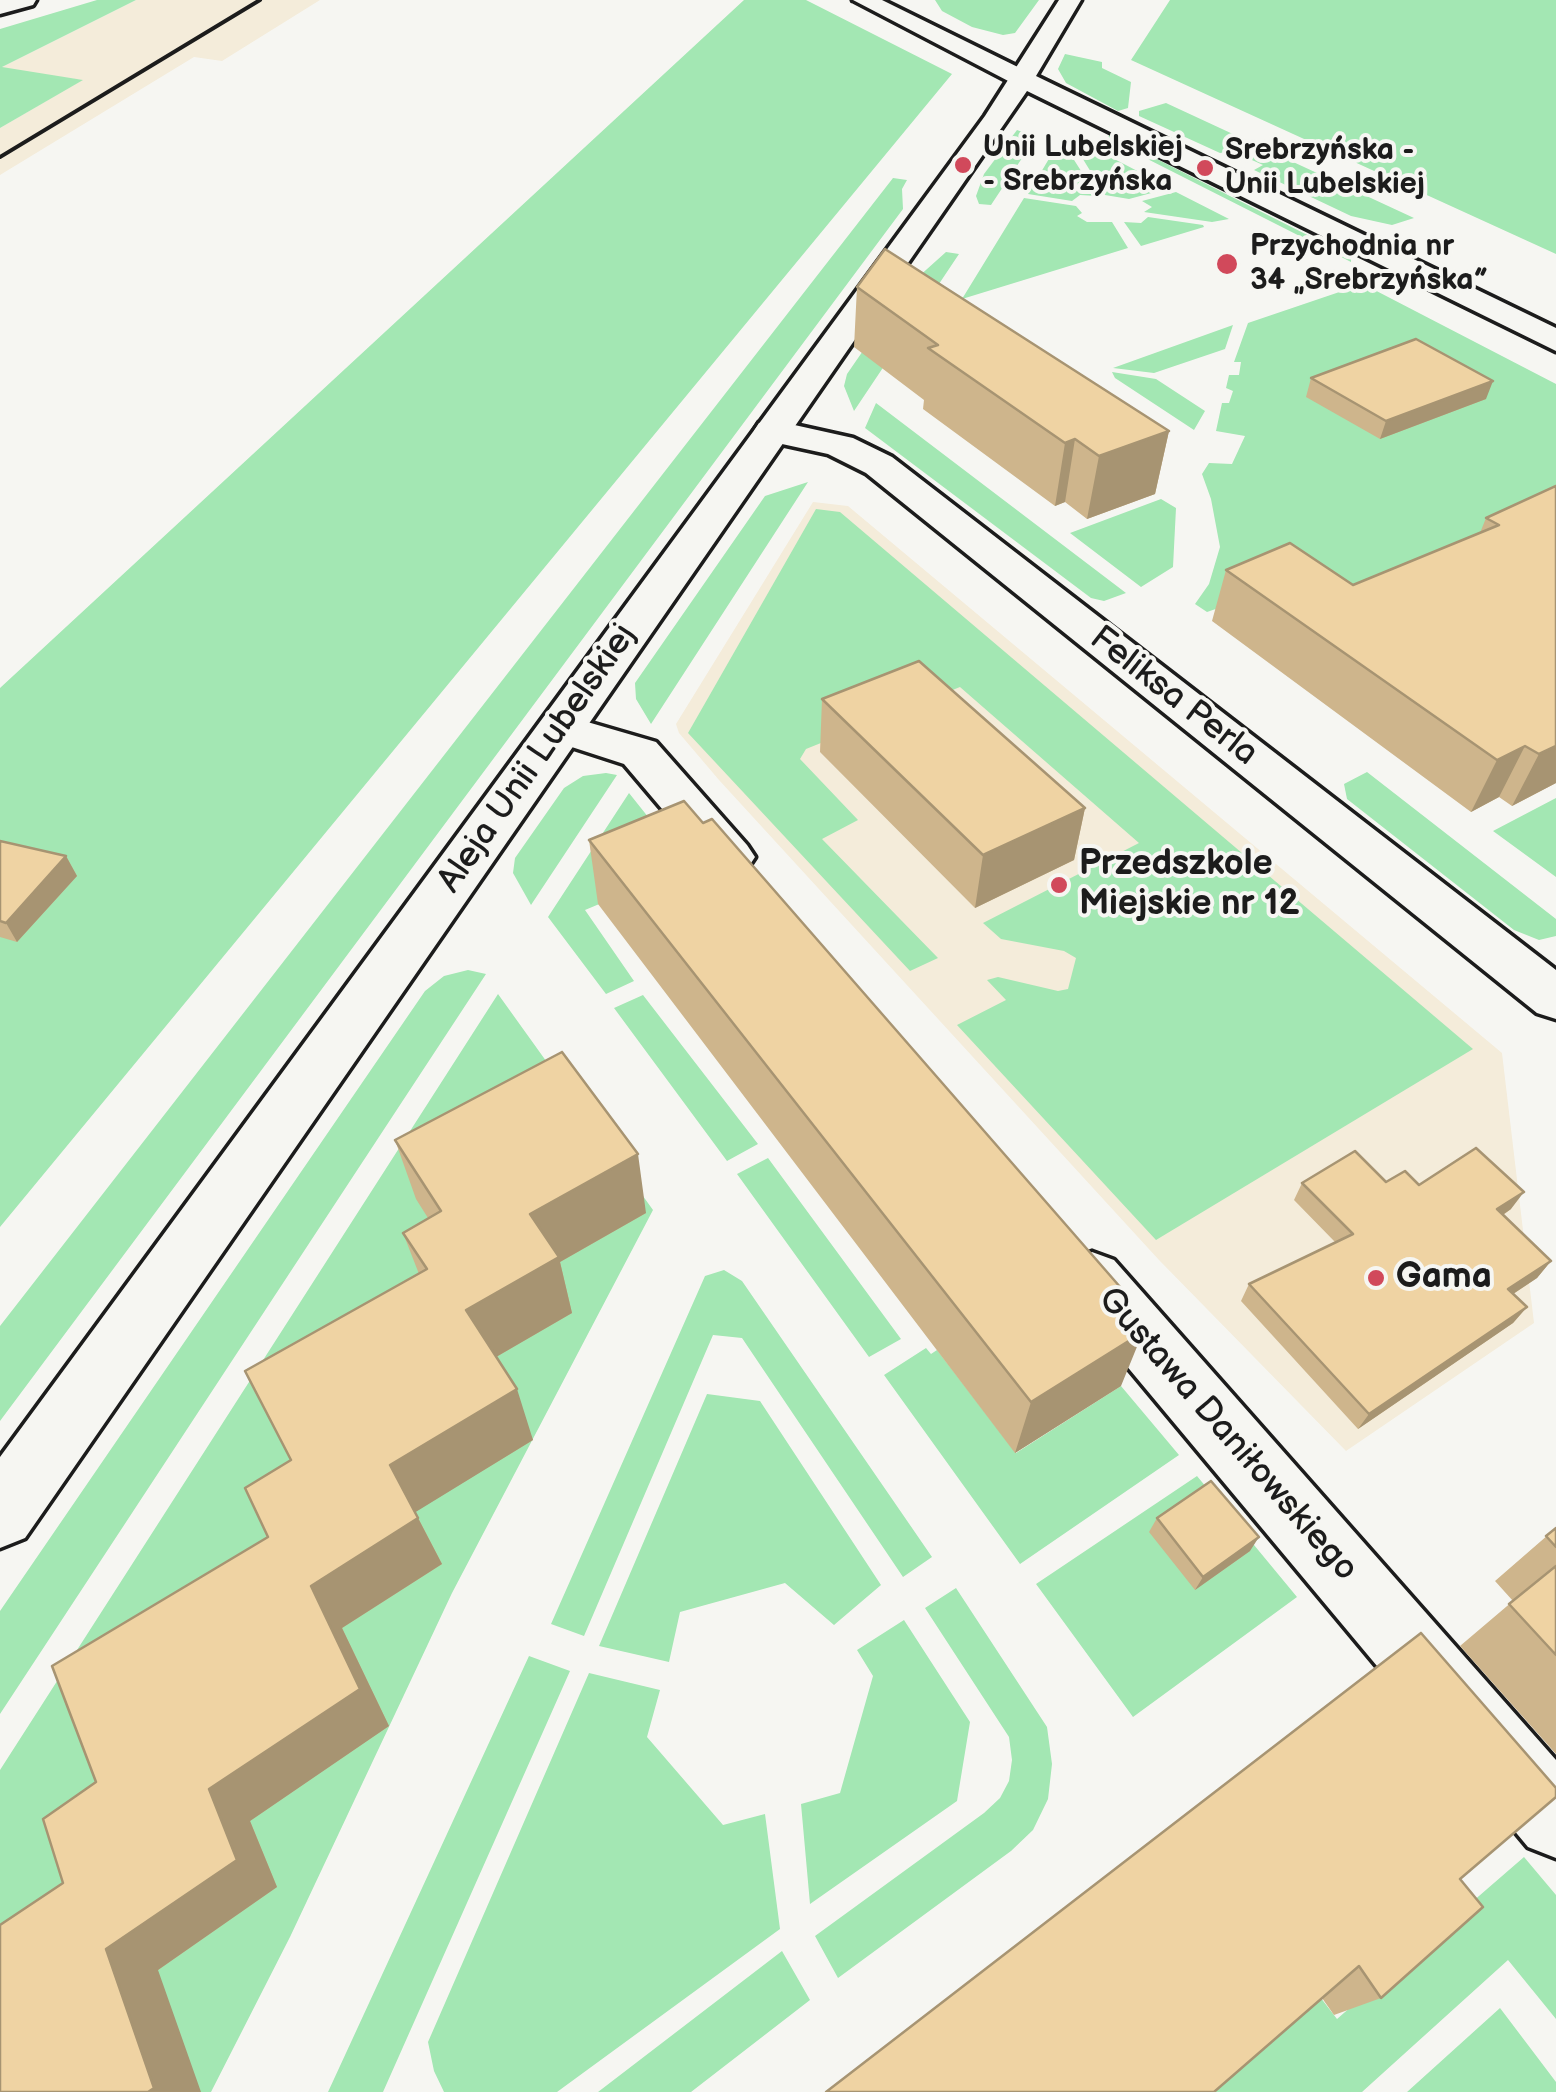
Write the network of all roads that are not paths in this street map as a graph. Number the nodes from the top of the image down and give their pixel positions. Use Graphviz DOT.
graph roads {
  1 [pos="25,0"];
  2 [pos="864,0"];
  3 [pos="1070,0"];
  4 [pos="0,7"];
  5 [pos="1023,78"];
  6 [pos="1556,341"];
  7 [pos="772,431"];
  8 [pos="560,728"];
  9 [pos="766,899"];
  10 [pos="1556,999"];
  11 [pos="1061,1242"];
  12 [pos="0,1514"];
  13 [pos="1556,1818"];
  1 -- 4 [label="street"];
  2 -- 5 [label="street"];
  3 -- 5 [label="street, Aleja Unii Lubelskiej"];
  5 -- 6 [label="street"];
  5 -- 7 [label="street, Aleja Unii Lubelskiej"];
  7 -- 8 [label="street, Aleja Unii Lubelskiej"];
  7 -- 10 [label="street, Feliksa Perla"];
  8 -- 9 [label="street"];
  8 -- 12 [label="street, Aleja Unii Lubelskiej"];
  11 -- 13 [label="street, Gustawa Daniłowskiego"];
}
